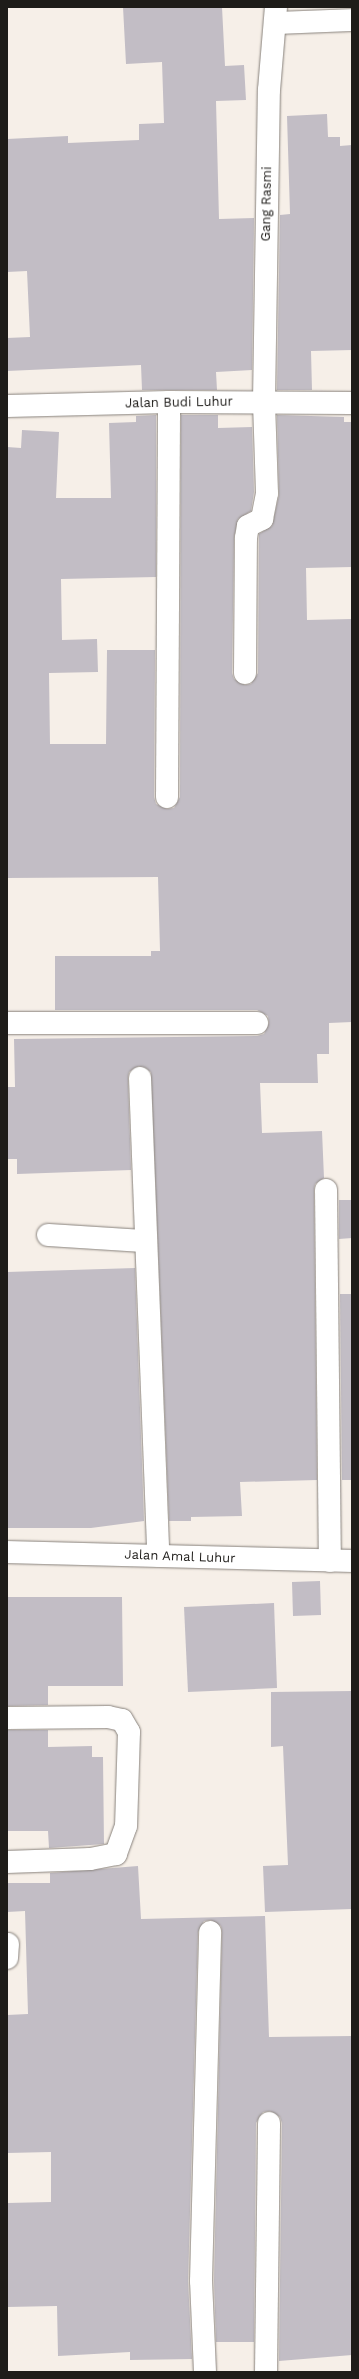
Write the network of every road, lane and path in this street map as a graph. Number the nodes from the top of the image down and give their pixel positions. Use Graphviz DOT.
graph roads {
  1 [pos="276,15"];
  2 [pos="352,20"];
  3 [pos="168,402"];
  4 [pos="264,402"];
  5 [pos="352,403"];
  6 [pos="7,406"];
  7 [pos="245,673"];
  8 [pos="167,797"];
  9 [pos="7,1023"];
  10 [pos="257,1023"];
  11 [pos="140,1078"];
  12 [pos="326,1190"];
  13 [pos="48,1236"];
  14 [pos="144,1241"];
  15 [pos="7,1552"];
  16 [pos="158,1556"];
  17 [pos="330,1561"];
  18 [pos="352,1561"];
  19 [pos="7,1718"];
  20 [pos="7,1862"];
  21 [pos="210,1932"];
  22 [pos="269,2123"];
  23 [pos="206,2372"];
  24 [pos="266,2372"];
  1 -- 2 [label="street"];
  1 -- 4 [label="street, Gang Rasmi"];
  3 -- 4 [label="street, Jalan Budi Luhur"];
  3 -- 6 [label="street, Jalan Budi Luhur"];
  3 -- 8 [label="street"];
  4 -- 5 [label="street, Jalan Budi Luhur"];
  4 -- 7 [label="street, Gang Rasmi"];
  9 -- 10 [label="street"];
  11 -- 14 [label="street"];
  12 -- 17 [label="street"];
  13 -- 14 [label="street"];
  14 -- 16 [label="street"];
  15 -- 16 [label="street, Jalan Amal Luhur"];
  16 -- 17 [label="street, Jalan Amal Luhur"];
  17 -- 18 [label="street, Jalan Amal Luhur"];
  19 -- 20 [label="street"];
  21 -- 23 [label="street"];
  22 -- 24 [label="street"];
}
